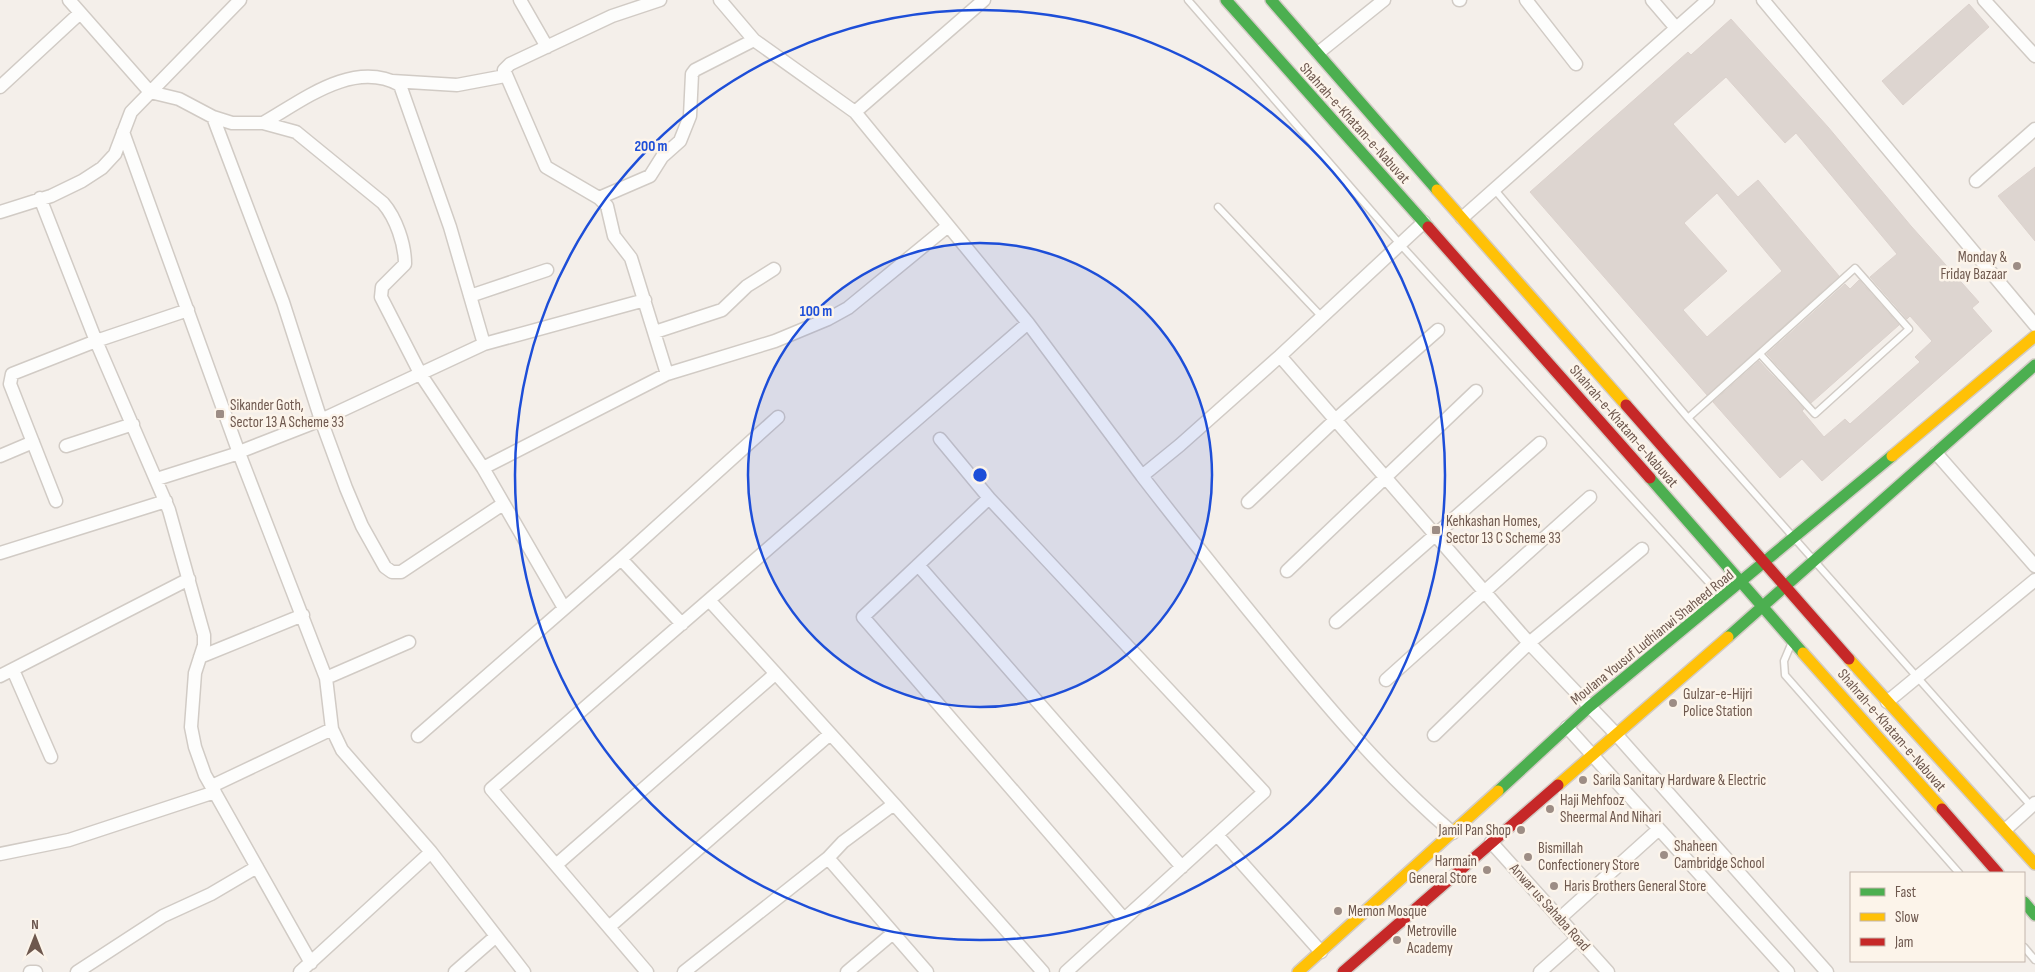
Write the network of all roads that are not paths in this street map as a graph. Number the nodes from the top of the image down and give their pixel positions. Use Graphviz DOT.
graph roads {
  1 [pos="69,0"];
  2 [pos="240,0"];
  3 [pos="520,0"];
  4 [pos="660,0"];
  5 [pos="720,0"];
  6 [pos="984,0"];
  7 [pos="1188,0"];
  8 [pos="1226,0"];
  9 [pos="1271,0"];
  10 [pos="1384,0"];
  11 [pos="1526,0"];
  12 [pos="1652,0"];
  13 [pos="1708,0"];
  14 [pos="1763,0"];
  15 [pos="1984,0"];
  16 [pos="80,13"];
  17 [pos="1676,28"];
  18 [pos="754,40"];
  19 [pos="547,47"];
  20 [pos="1318,53"];
  21 [pos="2035,56"];
  22 [pos="1576,64"];
  23 [pos="505,76"];
  24 [pos="392,81"];
  25 [pos="0,87"];
  26 [pos="150,92"];
  27 [pos="855,112"];
  28 [pos="213,117"];
  29 [pos="263,123"];
  30 [pos="2035,129"];
  31 [pos="123,132"];
  32 [pos="1976,180"];
  33 [pos="1495,190"];
  34 [pos="40,198"];
  35 [pos="600,198"];
  36 [pos="1218,206"];
  37 [pos="0,212"];
  38 [pos="1462,218"];
  39 [pos="1424,222"];
  40 [pos="948,226"];
  41 [pos="1400,244"];
  42 [pos="774,269"];
  43 [pos="547,270"];
  44 [pos="470,296"];
  45 [pos="646,300"];
  46 [pos="188,310"];
  47 [pos="1322,318"];
  48 [pos="1028,323"];
  49 [pos="2035,325"];
  50 [pos="1438,330"];
  51 [pos="655,332"];
  52 [pos="2035,336"];
  53 [pos="96,341"];
  54 [pos="484,344"];
  55 [pos="1760,354"];
  56 [pos="1280,356"];
  57 [pos="2035,365"];
  58 [pos="667,374"];
  59 [pos="421,375"];
  60 [pos="1476,391"];
  61 [pos="778,417"];
  62 [pos="1688,418"];
  63 [pos="321,420"];
  64 [pos="1335,420"];
  65 [pos="133,424"];
  66 [pos="940,439"];
  67 [pos="33,442"];
  68 [pos="1540,443"];
  69 [pos="66,446"];
  70 [pos="239,453"];
  71 [pos="1936,453"];
  72 [pos="0,456"];
  73 [pos="483,468"];
  74 [pos="1142,476"];
  75 [pos="1385,477"];
  76 [pos="157,479"];
  77 [pos="1590,497"];
  78 [pos="989,498"];
  79 [pos="56,501"];
  80 [pos="166,501"];
  81 [pos="1248,502"];
  82 [pos="502,504"];
  83 [pos="1436,536"];
  84 [pos="1794,539"];
  85 [pos="1642,549"];
  86 [pos="0,552"];
  87 [pos="621,559"];
  88 [pos="1766,562"];
  89 [pos="1814,562"];
  90 [pos="918,565"];
  91 [pos="2035,566"];
  92 [pos="1287,571"];
  93 [pos="188,579"];
  94 [pos="2035,580"];
  95 [pos="1741,583"];
  96 [pos="1787,585"];
  97 [pos="1484,591"];
  98 [pos="1723,598"];
  99 [pos="709,600"];
  100 [pos="1762,606"];
  101 [pos="564,608"];
  102 [pos="303,615"];
  103 [pos="1336,622"];
  104 [pos="682,624"];
  105 [pos="1792,640"];
  106 [pos="409,642"];
  107 [pos="1529,643"];
  108 [pos="200,656"];
  109 [pos="13,670"];
  110 [pos="775,674"];
  111 [pos="0,676"];
  112 [pos="326,678"];
  113 [pos="1918,678"];
  114 [pos="1386,680"];
  115 [pos="1887,702"];
  116 [pos="1589,707"];
  117 [pos="1567,727"];
  118 [pos="332,729"];
  119 [pos="830,734"];
  120 [pos="1434,734"];
  121 [pos="1615,734"];
  122 [pos="418,736"];
  123 [pos="1592,754"];
  124 [pos="51,757"];
  125 [pos="213,789"];
  126 [pos="894,804"];
  127 [pos="2034,806"];
  128 [pos="1659,829"];
  129 [pos="2005,830"];
  130 [pos="1453,833"];
  131 [pos="1217,835"];
  132 [pos="1491,842"];
  133 [pos="431,852"];
  134 [pos="0,854"];
  135 [pos="828,858"];
  136 [pos="2035,864"];
  137 [pos="556,865"];
  138 [pos="257,867"];
  139 [pos="1182,867"];
  140 [pos="1958,872"];
  141 [pos="1997,872"];
  142 [pos="2025,903"];
  143 [pos="2035,915"];
  144 [pos="1124,919"];
  145 [pos="1559,919"];
  146 [pos="609,927"];
  147 [pos="893,933"];
  148 [pos="495,937"];
  149 [pos="1577,939"];
  150 [pos="2025,948"];
  151 [pos="1321,952"];
  152 [pos="2035,960"];
  153 [pos="311,963"];
  154 [pos="30,972"];
  155 [pos="36,972"];
  156 [pos="77,972"];
  157 [pos="300,972"];
  158 [pos="455,972"];
  159 [pos="524,972"];
  160 [pos="647,972"];
  161 [pos="684,972"];
  162 [pos="847,972"];
  163 [pos="927,972"];
  164 [pos="1043,972"];
  165 [pos="1066,972"];
  166 [pos="1298,972"];
  167 [pos="1343,972"];
  168 [pos="1540,972"];
  169 [pos="1608,972"];
  170 [pos="1788,972"];
  171 [pos="1827,972"];
  1 -- 16 [label="street"];
  2 -- 26 [label="street"];
  3 -- 19 [label="street"];
  4 -- 19 [label="street"];
  5 -- 18 [label="street"];
  6 -- 27 [label="street"];
  7 -- 41 [label="lane"];
  8 -- 39 [label="main road, Shahrah-e-Khatam-e-Nabuvat"];
  9 -- 20 [label="main road, Shahrah-e-Khatam-e-Nabuvat"];
  10 -- 20 [label="street"];
  11 -- 22 [label="street"];
  12 -- 17 [label="street"];
  13 -- 17 [label="street"];
  14 -- 49 [label="street"];
  15 -- 21 [label="street"];
  16 -- 25 [label="street"];
  16 -- 26 [label="street"];
  17 -- 33 [label="street"];
  18 -- 27 [label="street"];
  18 -- 35 [label="street"];
  19 -- 23 [label="street"];
  20 -- 38 [label="main road, Shahrah-e-Khatam-e-Nabuvat"];
  23 -- 24 [label="street"];
  23 -- 35 [label="street"];
  24 -- 29 [label="street"];
  24 -- 44 [label="street"];
  26 -- 28 [label="street"];
  26 -- 31 [label="street"];
  27 -- 40 [label="street"];
  28 -- 29 [label="street"];
  28 -- 63 [label="street"];
  29 -- 59 [label="street"];
  30 -- 32 [label="street"];
  31 -- 34 [label="street"];
  31 -- 46 [label="street"];
  33 -- 38 [label="street"];
  33 -- 62 [label="lane"];
  34 -- 37 [label="street"];
  34 -- 53 [label="street"];
  35 -- 45 [label="street"];
  36 -- 47 [label="lane"];
  38 -- 88 [label="main road, Shahrah-e-Khatam-e-Nabuvat"];
  39 -- 41 [label="street"];
  39 -- 95 [label="main road, Shahrah-e-Khatam-e-Nabuvat"];
  40 -- 48 [label="street"];
  40 -- 58 [label="street"];
  41 -- 47 [label="street"];
  41 -- 98 [label="lane"];
  42 -- 51 [label="street"];
  43 -- 44 [label="street"];
  44 -- 54 [label="street"];
  45 -- 51 [label="street"];
  45 -- 54 [label="street"];
  46 -- 53 [label="street"];
  46 -- 70 [label="street"];
  47 -- 56 [label="street"];
  48 -- 74 [label="street"];
  48 -- 99 [label="street"];
  50 -- 64 [label="street"];
  51 -- 58 [label="street"];
  52 -- 84 [label="main road, Moulana Yousuf Ludhianwi Shaheed Road"];
  53 -- 65 [label="street"];
  53 -- 67 [label="street"];
  54 -- 59 [label="street"];
  55 -- 55 [label="lane"];
  55 -- 62 [label="lane"];
  56 -- 64 [label="street"];
  56 -- 74 [label="street"];
  57 -- 71 [label="main road"];
  58 -- 73 [label="street"];
  59 -- 63 [label="street"];
  59 -- 73 [label="street"];
  60 -- 75 [label="street"];
  61 -- 87 [label="street"];
  62 -- 84 [label="lane"];
  63 -- 70 [label="street"];
  63 -- 82 [label="street"];
  64 -- 75 [label="street"];
  64 -- 81 [label="street"];
  65 -- 69 [label="street"];
  65 -- 76 [label="street"];
  66 -- 78 [label="street"];
  67 -- 72 [label="street"];
  67 -- 79 [label="street"];
  68 -- 83 [label="street"];
  70 -- 76 [label="street"];
  70 -- 102 [label="street"];
  71 -- 89 [label="main road"];
  71 -- 91 [label="street"];
  73 -- 82 [label="street"];
  74 -- 130 [label="street"];
  75 -- 83 [label="street"];
  75 -- 92 [label="street"];
  76 -- 80 [label="street"];
  77 -- 97 [label="street"];
  78 -- 90 [label="street"];
  78 -- 131 [label="street"];
  80 -- 86 [label="street"];
  80 -- 93 [label="street"];
  82 -- 101 [label="street"];
  83 -- 97 [label="street"];
  83 -- 103 [label="street"];
  84 -- 88 [label="main road, Moulana Yousuf Ludhianwi Shaheed Road"];
  84 -- 89 [label="lane"];
  85 -- 107 [label="street"];
  87 -- 101 [label="street"];
  87 -- 104 [label="street"];
  88 -- 95 [label="main road, Moulana Yousuf Ludhianwi Shaheed Road"];
  88 -- 96 [label="main road, Shahrah-e-Khatam-e-Nabuvat"];
  89 -- 96 [label="main road"];
  89 -- 113 [label="lane"];
  90 -- 139 [label="street"];
  90 -- 144 [label="street"];
  93 -- 108 [label="street"];
  93 -- 109 [label="street"];
  94 -- 113 [label="street"];
  95 -- 98 [label="main road, Moulana Yousuf Ludhianwi Shaheed Road"];
  95 -- 100 [label="main road, Shahrah-e-Khatam-e-Nabuvat"];
  96 -- 100 [label="main road"];
  96 -- 115 [label="main road, Shahrah-e-Khatam-e-Nabuvat"];
  97 -- 107 [label="street"];
  97 -- 114 [label="street"];
  98 -- 116 [label="main road, Moulana Yousuf Ludhianwi Shaheed Road"];
  99 -- 104 [label="street"];
  99 -- 110 [label="street"];
  100 -- 105 [label="main road, Shahrah-e-Khatam-e-Nabuvat"];
  100 -- 121 [label="main road"];
  101 -- 122 [label="street"];
  102 -- 108 [label="street"];
  102 -- 112 [label="street"];
  104 -- 137 [label="street"];
  105 -- 140 [label="lane"];
  105 -- 141 [label="main road, Shahrah-e-Khatam-e-Nabuvat"];
  106 -- 112 [label="street"];
  107 -- 116 [label="street"];
  107 -- 120 [label="street"];
  108 -- 125 [label="street"];
  109 -- 111 [label="street"];
  109 -- 124 [label="street"];
  110 -- 119 [label="street"];
  110 -- 137 [label="street"];
  112 -- 118 [label="street"];
  113 -- 115 [label="street"];
  113 -- 127 [label="lane"];
  115 -- 129 [label="main road, Shahrah-e-Khatam-e-Nabuvat"];
  116 -- 117 [label="main road, Moulana Yousuf Ludhianwi Shaheed Road"];
  116 -- 121 [label="street"];
  117 -- 123 [label="street"];
  117 -- 130 [label="main road, Moulana Yousuf Ludhianwi Shaheed Road"];
  118 -- 125 [label="street"];
  118 -- 133 [label="street"];
  119 -- 126 [label="street"];
  119 -- 146 [label="street"];
  121 -- 123 [label="main road"];
  121 -- 171 [label="street"];
  123 -- 128 [label="street"];
  123 -- 132 [label="main road"];
  125 -- 134 [label="street"];
  125 -- 138 [label="street"];
  126 -- 135 [label="street"];
  126 -- 164 [label="street"];
  127 -- 129 [label="street"];
  128 -- 145 [label="street"];
  128 -- 170 [label="street"];
  129 -- 136 [label="main road, Shahrah-e-Khatam-e-Nabuvat"];
  130 -- 151 [label="main road, Moulana Yousuf Ludhianwi Shaheed Road"];
  131 -- 139 [label="street"];
  131 -- 151 [label="street"];
  132 -- 145 [label="street, Anwar us Sahaba Road"];
  132 -- 167 [label="main road"];
  133 -- 148 [label="street"];
  133 -- 153 [label="street"];
  135 -- 147 [label="street"];
  135 -- 161 [label="street"];
  137 -- 146 [label="street"];
  138 -- 153 [label="street"];
  138 -- 156 [label="street"];
  139 -- 144 [label="street"];
  142 -- 143 [label="main road"];
  144 -- 165 [label="street"];
  145 -- 149 [label="street, Anwar us Sahaba Road"];
  146 -- 160 [label="street"];
  147 -- 162 [label="street"];
  147 -- 163 [label="street"];
  148 -- 158 [label="street"];
  148 -- 159 [label="street"];
  149 -- 168 [label="street"];
  149 -- 169 [label="street, Anwar us Sahaba Road"];
  150 -- 152 [label="lane"];
  151 -- 166 [label="main road, Moulana Yousuf Ludhianwi Shaheed Road"];
  153 -- 157 [label="street"];
  154 -- 155 [label="street"];
}
